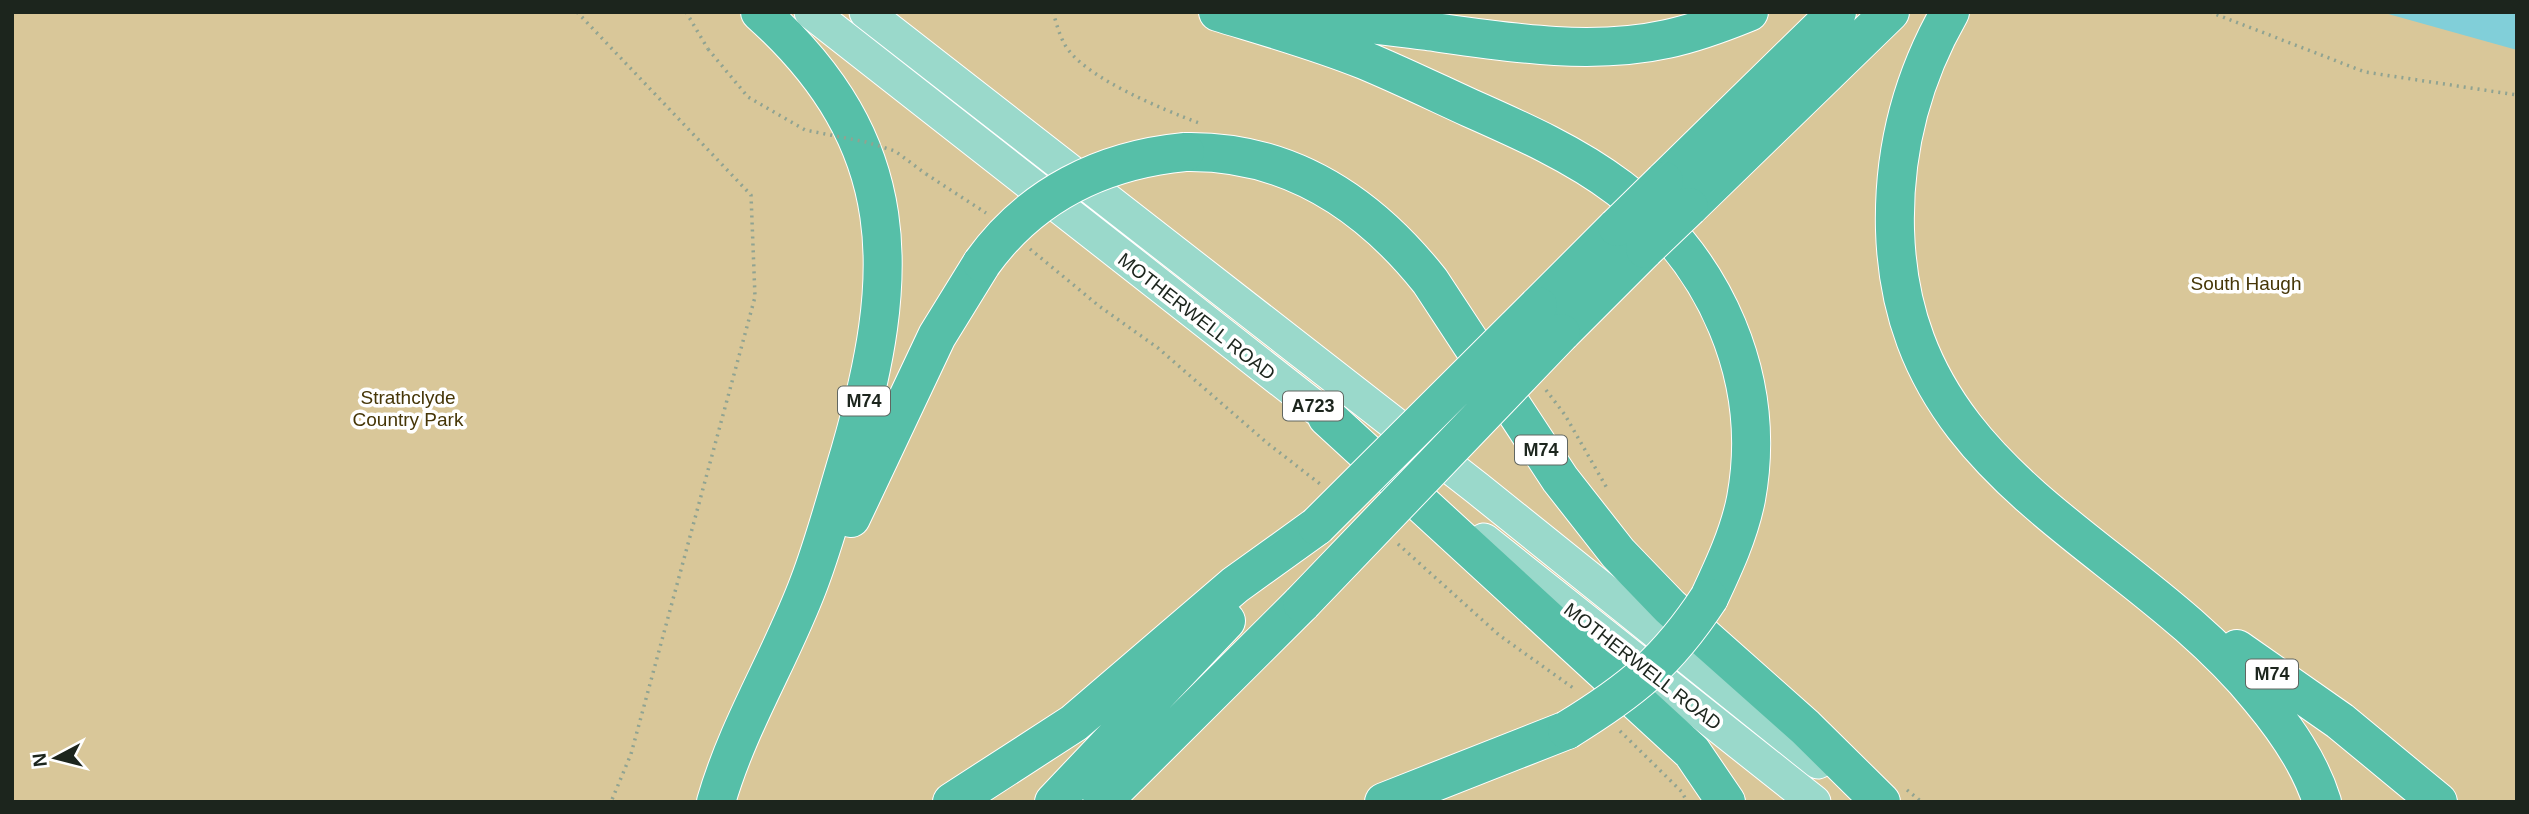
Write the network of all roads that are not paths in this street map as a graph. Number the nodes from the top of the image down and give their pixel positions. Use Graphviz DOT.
graph roads {
  1 [pos="760,12"];
  2 [pos="811,12"];
  3 [pos="866,12"];
  4 [pos="1219,12"];
  5 [pos="1284,12"];
  6 [pos="1749,12"];
  7 [pos="1837,12"];
  8 [pos="1890,12"];
  9 [pos="1950,12"];
  10 [pos="1676,194"];
  11 [pos="1549,320"];
  12 [pos="1327,417"];
  13 [pos="1317,526"];
  14 [pos="2100,554"];
  15 [pos="716,802"];
  16 [pos="727,802"];
  17 [pos="952,802"];
  18 [pos="1054,802"];
  19 [pos="1102,802"];
  20 [pos="1384,802"];
  21 [pos="1726,802"];
  22 [pos="1814,802"];
  23 [pos="1866,802"];
  24 [pos="1881,802"];
  25 [pos="2322,802"];
  26 [pos="2438,802"];
  1 -- 15 [label="highway, M74"];
  2 -- 12 [label="main road, MOTHERWELL ROAD / A723"];
  3 -- 23 [label="main road, MOTHERWELL ROAD / A723"];
  4 -- 20 [label="highway, bridge"];
  5 -- 6 [label="highway"];
  7 -- 10 [label="highway"];
  8 -- 10 [label="highway"];
  9 -- 14 [label="highway, M74"];
  10 -- 11 [label="highway, bridge"];
  11 -- 13 [label="highway, bridge"];
  11 -- 19 [label="highway, bridge"];
  12 -- 21 [label="highway"];
  12 -- 22 [label="main road, MOTHERWELL ROAD / A723"];
  13 -- 17 [label="highway"];
  13 -- 18 [label="highway"];
  14 -- 25 [label="highway, M74"];
  14 -- 26 [label="highway, M74"];
  16 -- 24 [label="highway, M74, bridge"];
}
